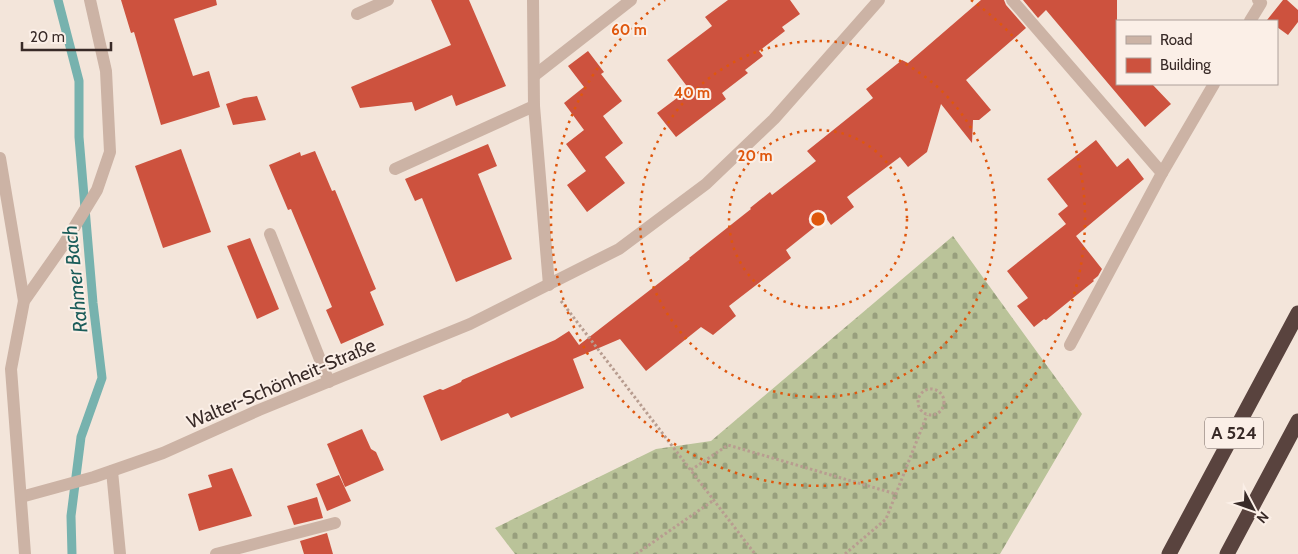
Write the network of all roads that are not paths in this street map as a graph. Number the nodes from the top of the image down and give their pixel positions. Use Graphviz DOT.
graph roads {
  1 [pos="90,0"];
  2 [pos="388,0"];
  3 [pos="533,0"];
  4 [pos="630,0"];
  5 [pos="878,0"];
  6 [pos="1012,0"];
  7 [pos="1258,0"];
  8 [pos="357,14"];
  9 [pos="1251,20"];
  10 [pos="535,76"];
  11 [pos="1213,85"];
  12 [pos="534,106"];
  13 [pos="0,158"];
  14 [pos="395,169"];
  15 [pos="1162,172"];
  16 [pos="270,234"];
  17 [pos="549,285"];
  18 [pos="24,301"];
  19 [pos="1298,313"];
  20 [pos="1070,345"];
  21 [pos="329,382"];
  22 [pos="1298,421"];
  23 [pos="112,471"];
  24 [pos="21,498"];
  25 [pos="335,523"];
  26 [pos="25,554"];
  27 [pos="120,554"];
  28 [pos="216,554"];
  29 [pos="1169,554"];
  30 [pos="1227,554"];
  1 -- 18 [label="street"];
  2 -- 8 [label="street"];
  3 -- 10 [label="street"];
  4 -- 10 [label="street"];
  5 -- 17 [label="street, Walter-Schönheit-Straße"];
  6 -- 15 [label="street"];
  7 -- 9 [label="street"];
  10 -- 12 [label="street"];
  11 -- 15 [label="street"];
  12 -- 14 [label="street"];
  12 -- 17 [label="street"];
  13 -- 18 [label="street"];
  15 -- 20 [label="street"];
  16 -- 21 [label="street"];
  17 -- 21 [label="street, Walter-Schönheit-Straße"];
  18 -- 24 [label="street"];
  19 -- 29 [label="highway, A 524"];
  21 -- 23 [label="street, Walter-Schönheit-Straße"];
  22 -- 30 [label="highway, A 524"];
  23 -- 24 [label="street, Walter-Schönheit-Straße"];
  23 -- 27 [label="street"];
  24 -- 26 [label="street"];
  25 -- 28 [label="street"];
}
